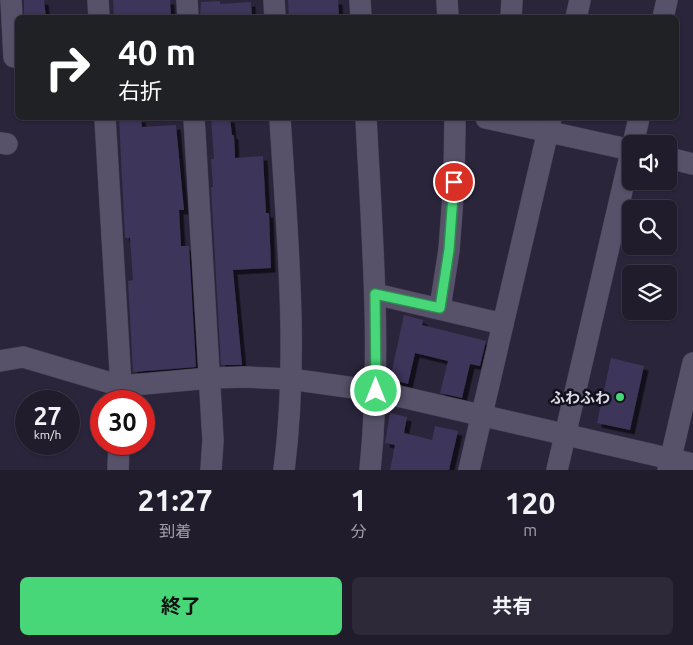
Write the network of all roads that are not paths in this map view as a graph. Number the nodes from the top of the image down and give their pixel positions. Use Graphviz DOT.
graph roads {
  1 [pos="11,0"];
  2 [pos="98,0"];
  3 [pos="187,0"];
  4 [pos="274,0"];
  5 [pos="360,0"];
  6 [pos="447,0"];
  7 [pos="512,0"];
  8 [pos="580,0"];
  9 [pos="667,0"];
  10 [pos="99,15"];
  11 [pos="188,15"];
  12 [pos="275,15"];
  13 [pos="361,15"];
  14 [pos="448,15"];
  15 [pos="511,15"];
  16 [pos="577,15"];
  17 [pos="663,15"];
  18 [pos="10,56"];
  19 [pos="105,120"];
  20 [pos="194,120"];
  21 [pos="280,120"];
  22 [pos="366,120"];
  23 [pos="455,120"];
  24 [pos="504,120"];
  25 [pos="639,120"];
  26 [pos="549,125"];
  27 [pos="635,135"];
  28 [pos="622,148"];
  29 [pos="677,160"];
  30 [pos="693,164"];
  31 [pos="622,190"];
  32 [pos="375,294"];
  33 [pos="440,308"];
  34 [pos="503,324"];
  35 [pos="0,361"];
  36 [pos="693,362"];
  37 [pos="210,378"];
  38 [pos="290,379"];
  39 [pos="110,390"];
  40 [pos="121,390"];
  41 [pos="143,390"];
  42 [pos="376,391"];
  43 [pos="482,415"];
  44 [pos="566,434"];
  45 [pos="119,455"];
  46 [pos="693,464"];
  47 [pos="670,465"];
  48 [pos="118,470"];
  49 [pos="211,470"];
  50 [pos="284,470"];
  51 [pos="370,470"];
  52 [pos="469,470"];
  53 [pos="557,470"];
  1 -- 18 [label="street"];
  2 -- 10 [label="street"];
  3 -- 11 [label="street"];
  4 -- 12 [label="street"];
  5 -- 13 [label="street"];
  6 -- 14 [label="street"];
  7 -- 15 [label="street"];
  8 -- 16 [label="street"];
  9 -- 17 [label="street"];
  19 -- 40 [label="street"];
  20 -- 37 [label="street"];
  21 -- 38 [label="street"];
  22 -- 32 [label="street"];
  23 -- 33 [label="street"];
  24 -- 26 [label="street"];
  25 -- 27 [label="street"];
  26 -- 28 [label="street"];
  26 -- 34 [label="street"];
  29 -- 30 [label="street"];
  31 -- 44 [label="street"];
  32 -- 33 [label="street"];
  32 -- 42 [label="street"];
  33 -- 34 [label="street"];
  34 -- 43 [label="street"];
  35 -- 39 [label="street"];
  36 -- 47 [label="street"];
  37 -- 38 [label="street"];
  37 -- 41 [label="street"];
  37 -- 49 [label="street"];
  38 -- 42 [label="street"];
  38 -- 50 [label="street"];
  42 -- 43 [label="street"];
  42 -- 51 [label="street"];
  43 -- 44 [label="street"];
  43 -- 52 [label="street"];
  44 -- 47 [label="street"];
  44 -- 53 [label="street"];
  45 -- 48 [label="street"];
  46 -- 47 [label="street"];
}
